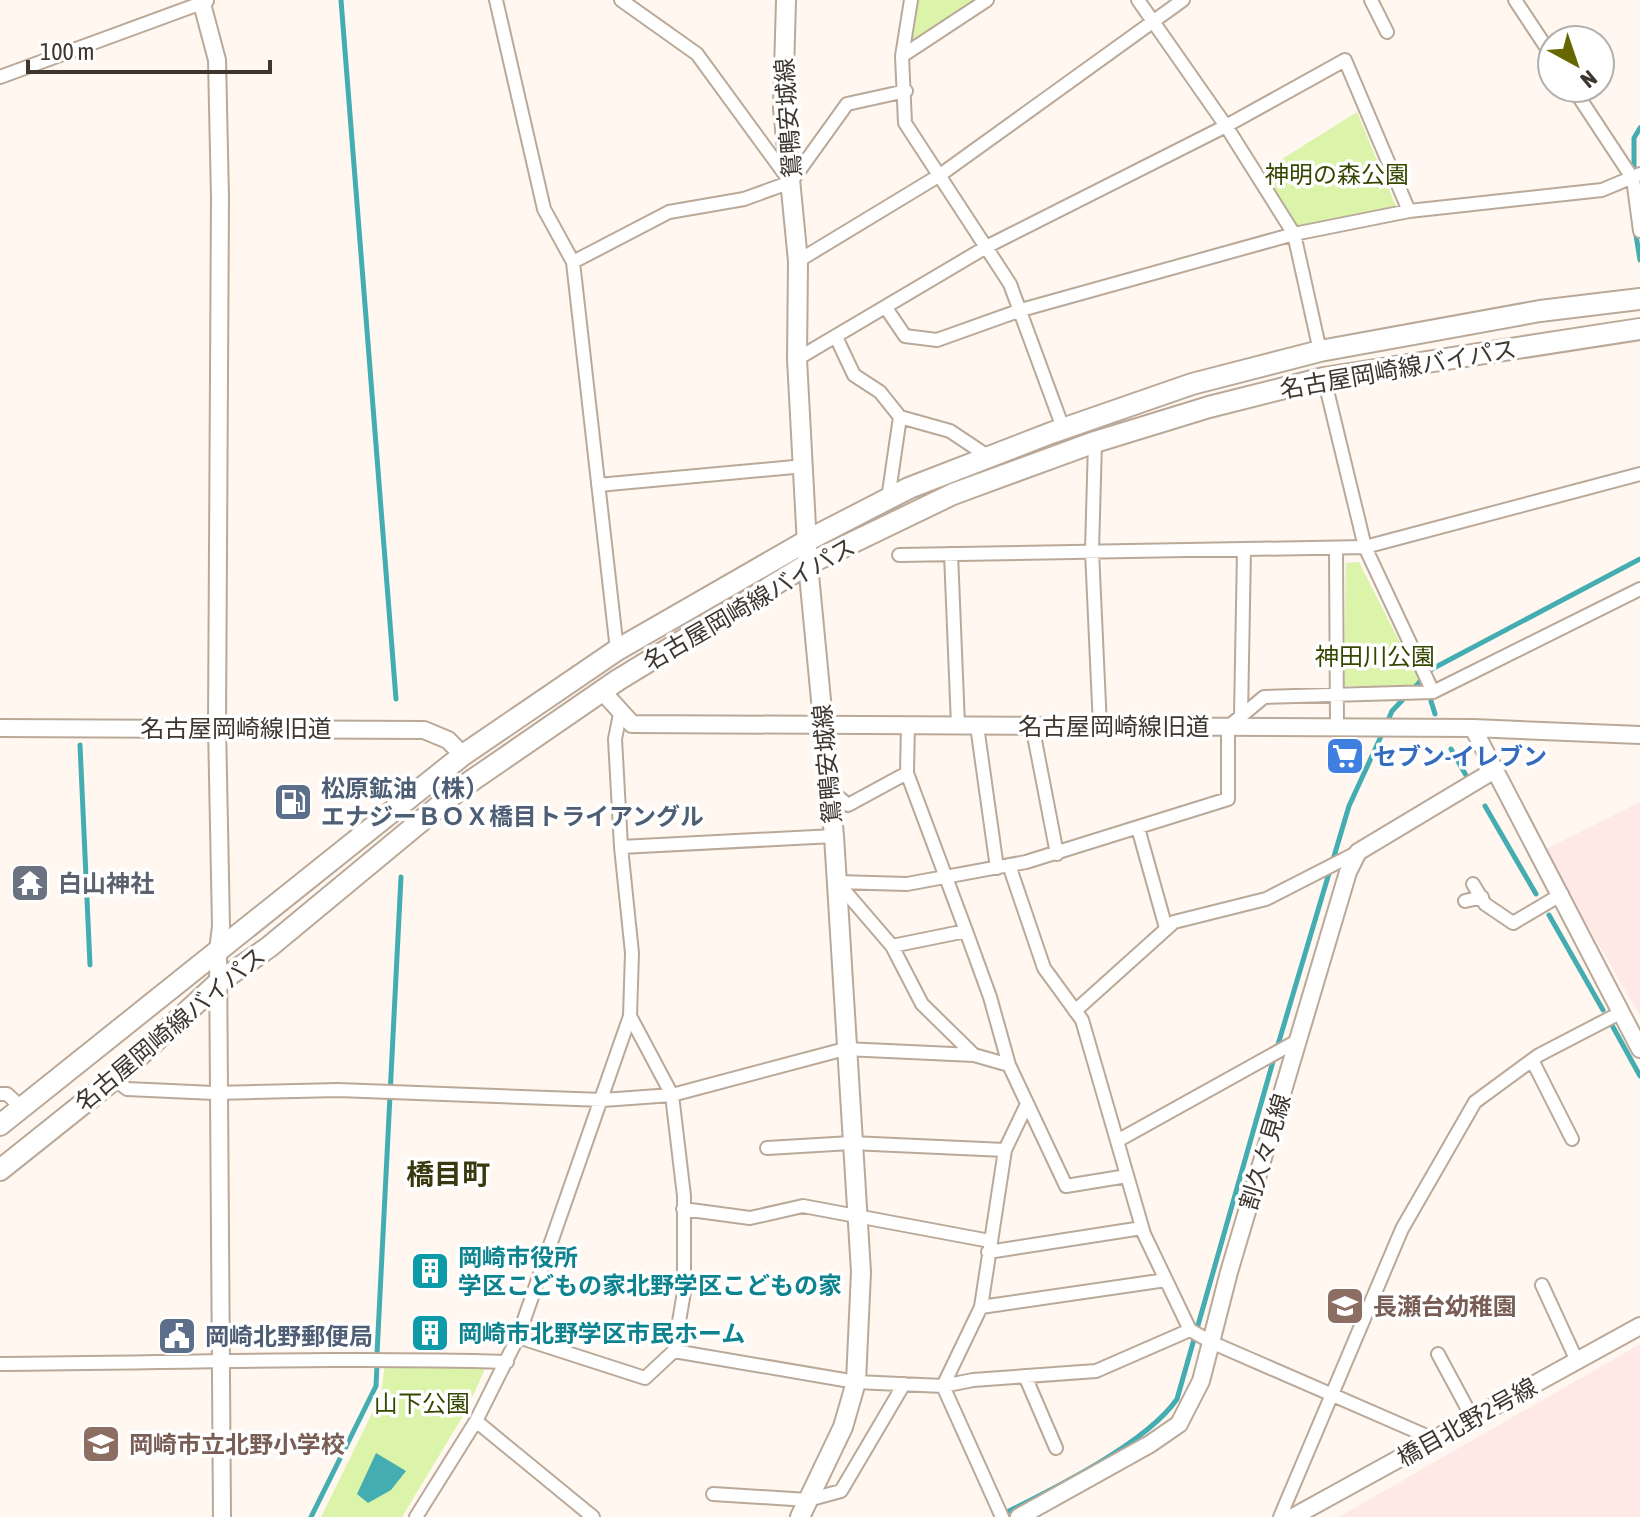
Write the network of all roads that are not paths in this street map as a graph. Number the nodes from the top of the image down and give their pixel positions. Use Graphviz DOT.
graph roads {
  1 [pos="496,0"];
  2 [pos="621,0"];
  3 [pos="786,0"];
  4 [pos="911,0"];
  5 [pos="987,0"];
  6 [pos="1138,0"];
  7 [pos="1183,0"];
  8 [pos="1371,0"];
  9 [pos="1515,0"];
  10 [pos="204,1"];
  11 [pos="1151,21"];
  12 [pos="1387,32"];
  13 [pos="1536,32"];
  14 [pos="902,56"];
  15 [pos="0,77"];
  16 [pos="906,91"];
  17 [pos="1585,104"];
  18 [pos="1226,126"];
  19 [pos="940,175"];
  20 [pos="1637,176"];
  21 [pos="791,182"];
  22 [pos="1409,211"];
  23 [pos="1640,231"];
  24 [pos="1294,234"];
  25 [pos="988,246"];
  26 [pos="798,261"];
  27 [pos="573,262"];
  28 [pos="1640,299"];
  29 [pos="886,308"];
  30 [pos="1021,310"];
  31 [pos="1640,329"];
  32 [pos="836,337"];
  33 [pos="1320,351"];
  34 [pos="797,359"];
  35 [pos="1324,378"];
  36 [pos="900,417"];
  37 [pos="1063,428"];
  38 [pos="1095,442"];
  39 [pos="989,457"];
  40 [pos="805,466"];
  41 [pos="1640,474"];
  42 [pos="598,485"];
  43 [pos="888,499"];
  44 [pos="810,539"];
  45 [pos="1365,547"];
  46 [pos="1336,548"];
  47 [pos="1244,549"];
  48 [pos="1092,551"];
  49 [pos="951,554"];
  50 [pos="899,555"];
  51 [pos="808,564"];
  52 [pos="1640,589"];
  53 [pos="617,650"];
  54 [pos="602,691"];
  55 [pos="1433,692"];
  56 [pos="1337,693"];
  57 [pos="620,714"];
  58 [pos="1235,721"];
  59 [pos="908,724"];
  60 [pos="824,725"];
  61 [pos="958,725"];
  62 [pos="1032,725"];
  63 [pos="217,726"];
  64 [pos="977,726"];
  65 [pos="1100,727"];
  66 [pos="0,728"];
  67 [pos="1337,728"];
  68 [pos="1473,728"];
  69 [pos="1640,735"];
  70 [pos="463,755"];
  71 [pos="1493,771"];
  72 [pos="907,773"];
  73 [pos="830,790"];
  74 [pos="1138,828"];
  75 [pos="834,836"];
  76 [pos="621,847"];
  77 [pos="1358,852"];
  78 [pos="1057,854"];
  79 [pos="1003,867"];
  80 [pos="946,878"];
  81 [pos="837,882"];
  82 [pos="1473,884"];
  83 [pos="1562,894"];
  84 [pos="1482,897"];
  85 [pos="1465,901"];
  86 [pos="1166,928"];
  87 [pos="966,931"];
  88 [pos="892,946"];
  89 [pos="218,951"];
  90 [pos="219,982"];
  91 [pos="1075,1011"];
  92 [pos="1620,1013"];
  93 [pos="630,1016"];
  94 [pos="1297,1041"];
  95 [pos="845,1049"];
  96 [pos="1640,1049"];
  97 [pos="974,1055"];
  98 [pos="1532,1060"];
  99 [pos="1009,1065"];
  100 [pos="114,1079"];
  101 [pos="221,1092"];
  102 [pos="0,1094"];
  103 [pos="672,1095"];
  104 [pos="603,1100"];
  105 [pos="1027,1104"];
  106 [pos="22,1108"];
  107 [pos="0,1125"];
  108 [pos="1572,1139"];
  109 [pos="1117,1141"];
  110 [pos="851,1143"];
  111 [pos="767,1148"];
  112 [pos="1005,1150"];
  113 [pos="0,1170"];
  114 [pos="1127,1176"];
  115 [pos="683,1209"];
  116 [pos="857,1218"];
  117 [pos="1142,1228"];
  118 [pos="989,1246"];
  119 [pos="1166,1280"];
  120 [pos="1542,1285"];
  121 [pos="981,1307"];
  122 [pos="1640,1326"];
  123 [pos="1190,1330"];
  124 [pos="518,1337"];
  125 [pos="1213,1343"];
  126 [pos="674,1351"];
  127 [pos="1438,1354"];
  128 [pos="1577,1361"];
  129 [pos="221,1362"];
  130 [pos="507,1362"];
  131 [pos="0,1364"];
  132 [pos="1025,1376"];
  133 [pos="856,1382"];
  134 [pos="904,1384"];
  135 [pos="943,1386"];
  136 [pos="1333,1393"];
  137 [pos="1473,1419"];
  138 [pos="476,1421"];
  139 [pos="1436,1440"];
  140 [pos="1056,1448"];
  141 [pos="713,1494"];
  142 [pos="804,1509"];
  143 [pos="222,1517"];
  144 [pos="416,1517"];
  145 [pos="593,1517"];
  146 [pos="1002,1517"];
  147 [pos="1019,1517"];
  148 [pos="1280,1517"];
  149 [pos="1293,1517"];
  1 -- 27 [label="street"];
  2 -- 21 [label="street"];
  3 -- 21 [label="main road, 鴛鴨安城線"];
  4 -- 14 [label="street"];
  5 -- 14 [label="street"];
  6 -- 11 [label="street"];
  7 -- 11 [label="street"];
  8 -- 12 [label="street"];
  9 -- 13 [label="street"];
  10 -- 15 [label="street"];
  10 -- 63 [label="street"];
  11 -- 18 [label="street"];
  11 -- 19 [label="street"];
  14 -- 16 [label="street"];
  16 -- 19 [label="street"];
  16 -- 21 [label="street"];
  17 -- 20 [label="street"];
  18 -- 22 [label="street"];
  18 -- 24 [label="street"];
  18 -- 25 [label="street"];
  19 -- 25 [label="street"];
  19 -- 26 [label="street"];
  20 -- 22 [label="street"];
  20 -- 23 [label="street"];
  21 -- 26 [label="main road, 鴛鴨安城線"];
  21 -- 27 [label="street"];
  22 -- 24 [label="street"];
  24 -- 30 [label="street"];
  24 -- 33 [label="street"];
  25 -- 29 [label="street"];
  25 -- 30 [label="street"];
  26 -- 34 [label="main road, 鴛鴨安城線"];
  27 -- 42 [label="street"];
  28 -- 33 [label="main road, 名古屋岡崎線バイパス"];
  29 -- 30 [label="street"];
  29 -- 32 [label="street"];
  30 -- 37 [label="street"];
  31 -- 35 [label="main road, 名古屋岡崎線バイパス"];
  32 -- 34 [label="street"];
  32 -- 36 [label="street"];
  33 -- 37 [label="main road, 名古屋岡崎線バイパス"];
  34 -- 40 [label="main road, 鴛鴨安城線"];
  35 -- 38 [label="main road, 名古屋岡崎線バイパス"];
  35 -- 45 [label="street"];
  36 -- 39 [label="street"];
  36 -- 43 [label="street"];
  37 -- 39 [label="main road, 名古屋岡崎線バイパス"];
  38 -- 48 [label="street"];
  38 -- 51 [label="main road, 名古屋岡崎線バイパス"];
  39 -- 43 [label="main road, 名古屋岡崎線バイパス"];
  40 -- 42 [label="street"];
  40 -- 44 [label="main road, 鴛鴨安城線"];
  41 -- 45 [label="street"];
  42 -- 53 [label="street"];
  43 -- 44 [label="main road, 名古屋岡崎線バイパス"];
  44 -- 51 [label="main road, 鴛鴨安城線"];
  44 -- 53 [label="main road, 名古屋岡崎線バイパス"];
  45 -- 46 [label="street"];
  45 -- 55 [label="street"];
  46 -- 47 [label="street"];
  46 -- 56 [label="street"];
  47 -- 48 [label="street"];
  47 -- 58 [label="street"];
  48 -- 49 [label="street"];
  48 -- 65 [label="street"];
  49 -- 50 [label="street"];
  49 -- 61 [label="street"];
  51 -- 54 [label="main road, 名古屋岡崎線バイパス"];
  51 -- 60 [label="main road, 鴛鴨安城線"];
  52 -- 55 [label="street"];
  53 -- 70 [label="main road, 名古屋岡崎線バイパス"];
  54 -- 57 [label="street"];
  54 -- 90 [label="main road, 名古屋岡崎線バイパス"];
  55 -- 56 [label="street"];
  56 -- 58 [label="street"];
  56 -- 67 [label="street"];
  57 -- 60 [label="street, 名古屋岡崎線旧道"];
  57 -- 76 [label="street"];
  58 -- 65 [label="street, 名古屋岡崎線旧道"];
  58 -- 67 [label="street, 名古屋岡崎線旧道"];
  58 -- 74 [label="street"];
  59 -- 60 [label="street, 名古屋岡崎線旧道"];
  59 -- 61 [label="street, 名古屋岡崎線旧道"];
  59 -- 72 [label="street"];
  60 -- 73 [label="main road, 鴛鴨安城線"];
  61 -- 64 [label="street, 名古屋岡崎線旧道"];
  62 -- 64 [label="street, 名古屋岡崎線旧道"];
  62 -- 65 [label="street, 名古屋岡崎線旧道"];
  62 -- 78 [label="street"];
  63 -- 66 [label="street, 名古屋岡崎線旧道"];
  63 -- 70 [label="street, 名古屋岡崎線旧道"];
  63 -- 89 [label="street"];
  64 -- 79 [label="street"];
  67 -- 68 [label="street, 名古屋岡崎線旧道"];
  68 -- 69 [label="street, 名古屋岡崎線旧道"];
  68 -- 71 [label="street"];
  70 -- 89 [label="main road, 名古屋岡崎線バイパス"];
  71 -- 77 [label="street"];
  71 -- 83 [label="street"];
  72 -- 73 [label="street"];
  72 -- 80 [label="street"];
  73 -- 75 [label="main road, 鴛鴨安城線"];
  74 -- 78 [label="street"];
  74 -- 86 [label="street"];
  75 -- 76 [label="street"];
  75 -- 81 [label="main road, 鴛鴨安城線"];
  76 -- 93 [label="street"];
  77 -- 86 [label="street"];
  77 -- 94 [label="street, 割久々見線"];
  78 -- 79 [label="street"];
  79 -- 80 [label="street"];
  79 -- 91 [label="street"];
  80 -- 81 [label="street"];
  80 -- 87 [label="street"];
  81 -- 88 [label="street"];
  81 -- 95 [label="main road, 鴛鴨安城線"];
  82 -- 84 [label="street"];
  83 -- 84 [label="street"];
  83 -- 92 [label="street"];
  84 -- 85 [label="street"];
  86 -- 91 [label="street"];
  87 -- 88 [label="street"];
  87 -- 99 [label="street"];
  88 -- 97 [label="street"];
  89 -- 90 [label="street"];
  89 -- 106 [label="main road, 名古屋岡崎線バイパス"];
  90 -- 100 [label="main road, 名古屋岡崎線バイパス"];
  90 -- 101 [label="street"];
  91 -- 109 [label="street"];
  92 -- 96 [label="street"];
  92 -- 98 [label="street"];
  93 -- 103 [label="street"];
  93 -- 104 [label="street"];
  94 -- 109 [label="street"];
  94 -- 125 [label="street, 割久々見線"];
  95 -- 97 [label="street"];
  95 -- 103 [label="street"];
  95 -- 110 [label="main road, 鴛鴨安城線"];
  97 -- 99 [label="street"];
  98 -- 108 [label="street"];
  98 -- 136 [label="street"];
  99 -- 105 [label="street"];
  100 -- 101 [label="street"];
  100 -- 113 [label="main road, 名古屋岡崎線バイパス"];
  101 -- 104 [label="street"];
  101 -- 129 [label="street"];
  102 -- 106 [label="street"];
  103 -- 104 [label="street"];
  103 -- 115 [label="street"];
  104 -- 124 [label="street"];
  105 -- 112 [label="street"];
  105 -- 114 [label="street"];
  106 -- 107 [label="main road, 名古屋岡崎線バイパス"];
  109 -- 114 [label="street"];
  110 -- 111 [label="street"];
  110 -- 112 [label="street"];
  110 -- 116 [label="main road, 鴛鴨安城線"];
  112 -- 118 [label="street"];
  114 -- 117 [label="street"];
  115 -- 116 [label="street"];
  115 -- 126 [label="street"];
  116 -- 118 [label="street"];
  116 -- 133 [label="main road, 鴛鴨安城線"];
  117 -- 118 [label="street"];
  117 -- 119 [label="street"];
  118 -- 121 [label="street"];
  119 -- 121 [label="street"];
  119 -- 123 [label="street"];
  120 -- 128 [label="street"];
  121 -- 135 [label="street"];
  122 -- 128 [label="street, 橋目北野2号線"];
  123 -- 125 [label="street"];
  123 -- 132 [label="street"];
  124 -- 126 [label="street"];
  124 -- 130 [label="street"];
  125 -- 136 [label="street"];
  125 -- 147 [label="street, 割久々見線"];
  126 -- 133 [label="street"];
  127 -- 137 [label="street"];
  128 -- 137 [label="street, 橋目北野2号線"];
  129 -- 130 [label="street"];
  129 -- 131 [label="street"];
  129 -- 143 [label="street"];
  130 -- 138 [label="street"];
  132 -- 135 [label="street"];
  132 -- 140 [label="street"];
  133 -- 134 [label="street"];
  133 -- 142 [label="main road, 鴛鴨安城線"];
  134 -- 135 [label="street"];
  134 -- 142 [label="street"];
  135 -- 146 [label="street"];
  136 -- 139 [label="street"];
  136 -- 148 [label="street"];
  137 -- 139 [label="street, 橋目北野2号線"];
  138 -- 144 [label="street"];
  138 -- 145 [label="street"];
  139 -- 149 [label="street, 橋目北野2号線"];
  141 -- 142 [label="street"];
}
